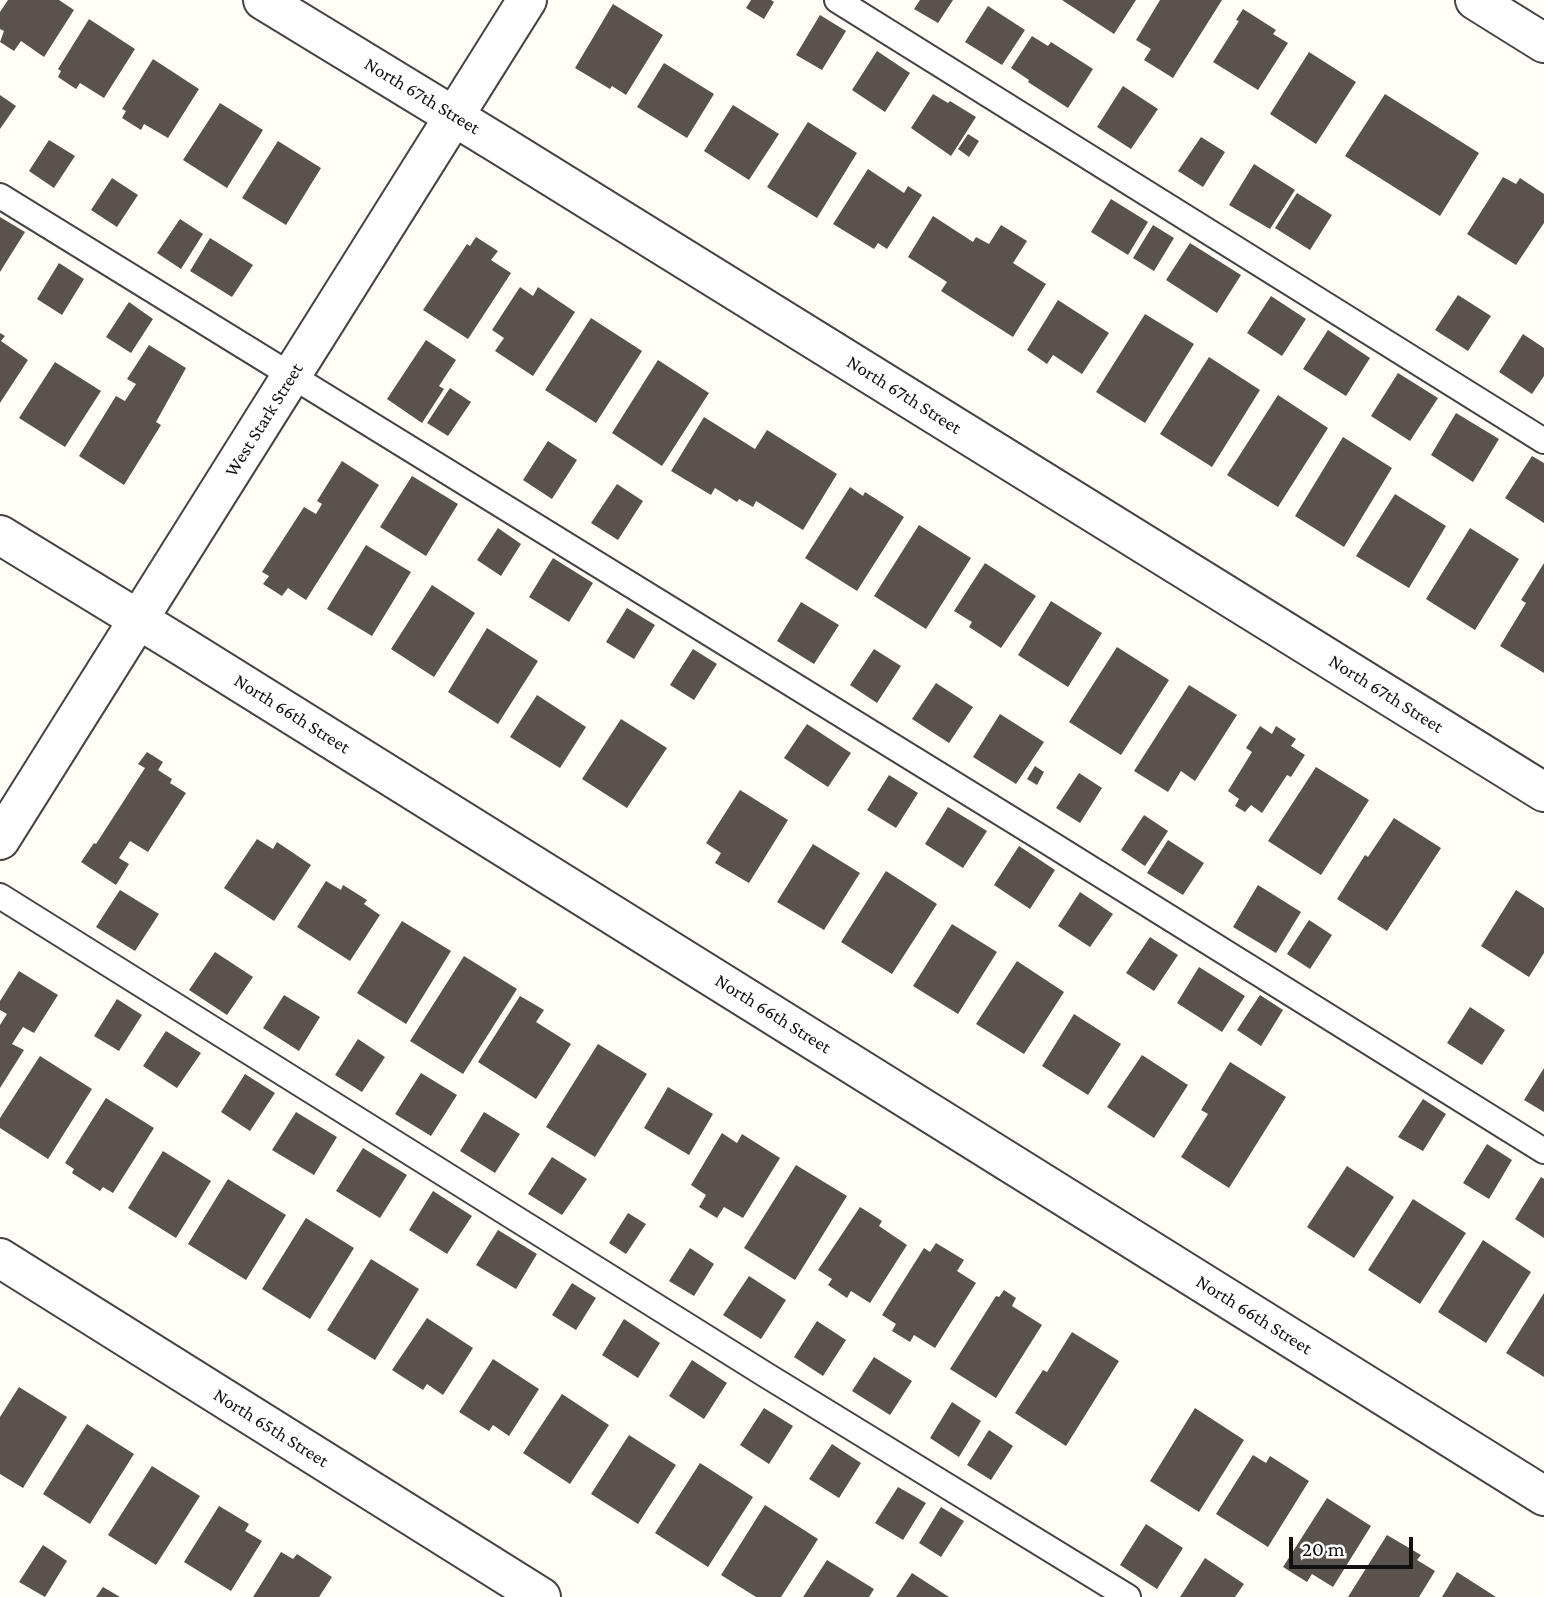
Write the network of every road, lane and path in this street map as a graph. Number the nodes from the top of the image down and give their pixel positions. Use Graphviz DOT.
graph roads {
  1 [pos="263,0"];
  2 [pos="527,0"];
  3 [pos="837,0"];
  4 [pos="1475,0"];
  5 [pos="1544,43"];
  6 [pos="455,116"];
  7 [pos="0,196"];
  8 [pos="291,376"];
  9 [pos="1544,441"];
  10 [pos="0,535"];
  11 [pos="139,619"];
  12 [pos="1544,792"];
  13 [pos="0,840"];
  14 [pos="0,896"];
  15 [pos="1544,1151"];
  16 [pos="0,1258"];
  17 [pos="1544,1496"];
  18 [pos="541,1597"];
  19 [pos="1128,1597"];
  1 -- 6 [label="street, North 67th Street"];
  2 -- 6 [label="street, West Stark Street"];
  3 -- 9 [label="lane"];
  4 -- 5 [label="street"];
  6 -- 8 [label="street, West Stark Street"];
  6 -- 12 [label="street, North 67th Street"];
  7 -- 8 [label="lane"];
  8 -- 11 [label="street, West Stark Street"];
  8 -- 15 [label="lane"];
  10 -- 11 [label="street, North 66th Street"];
  11 -- 13 [label="street, West Stark Street"];
  11 -- 17 [label="street, North 66th Street"];
  14 -- 19 [label="lane"];
  16 -- 18 [label="street, North 65th Street"];
}
